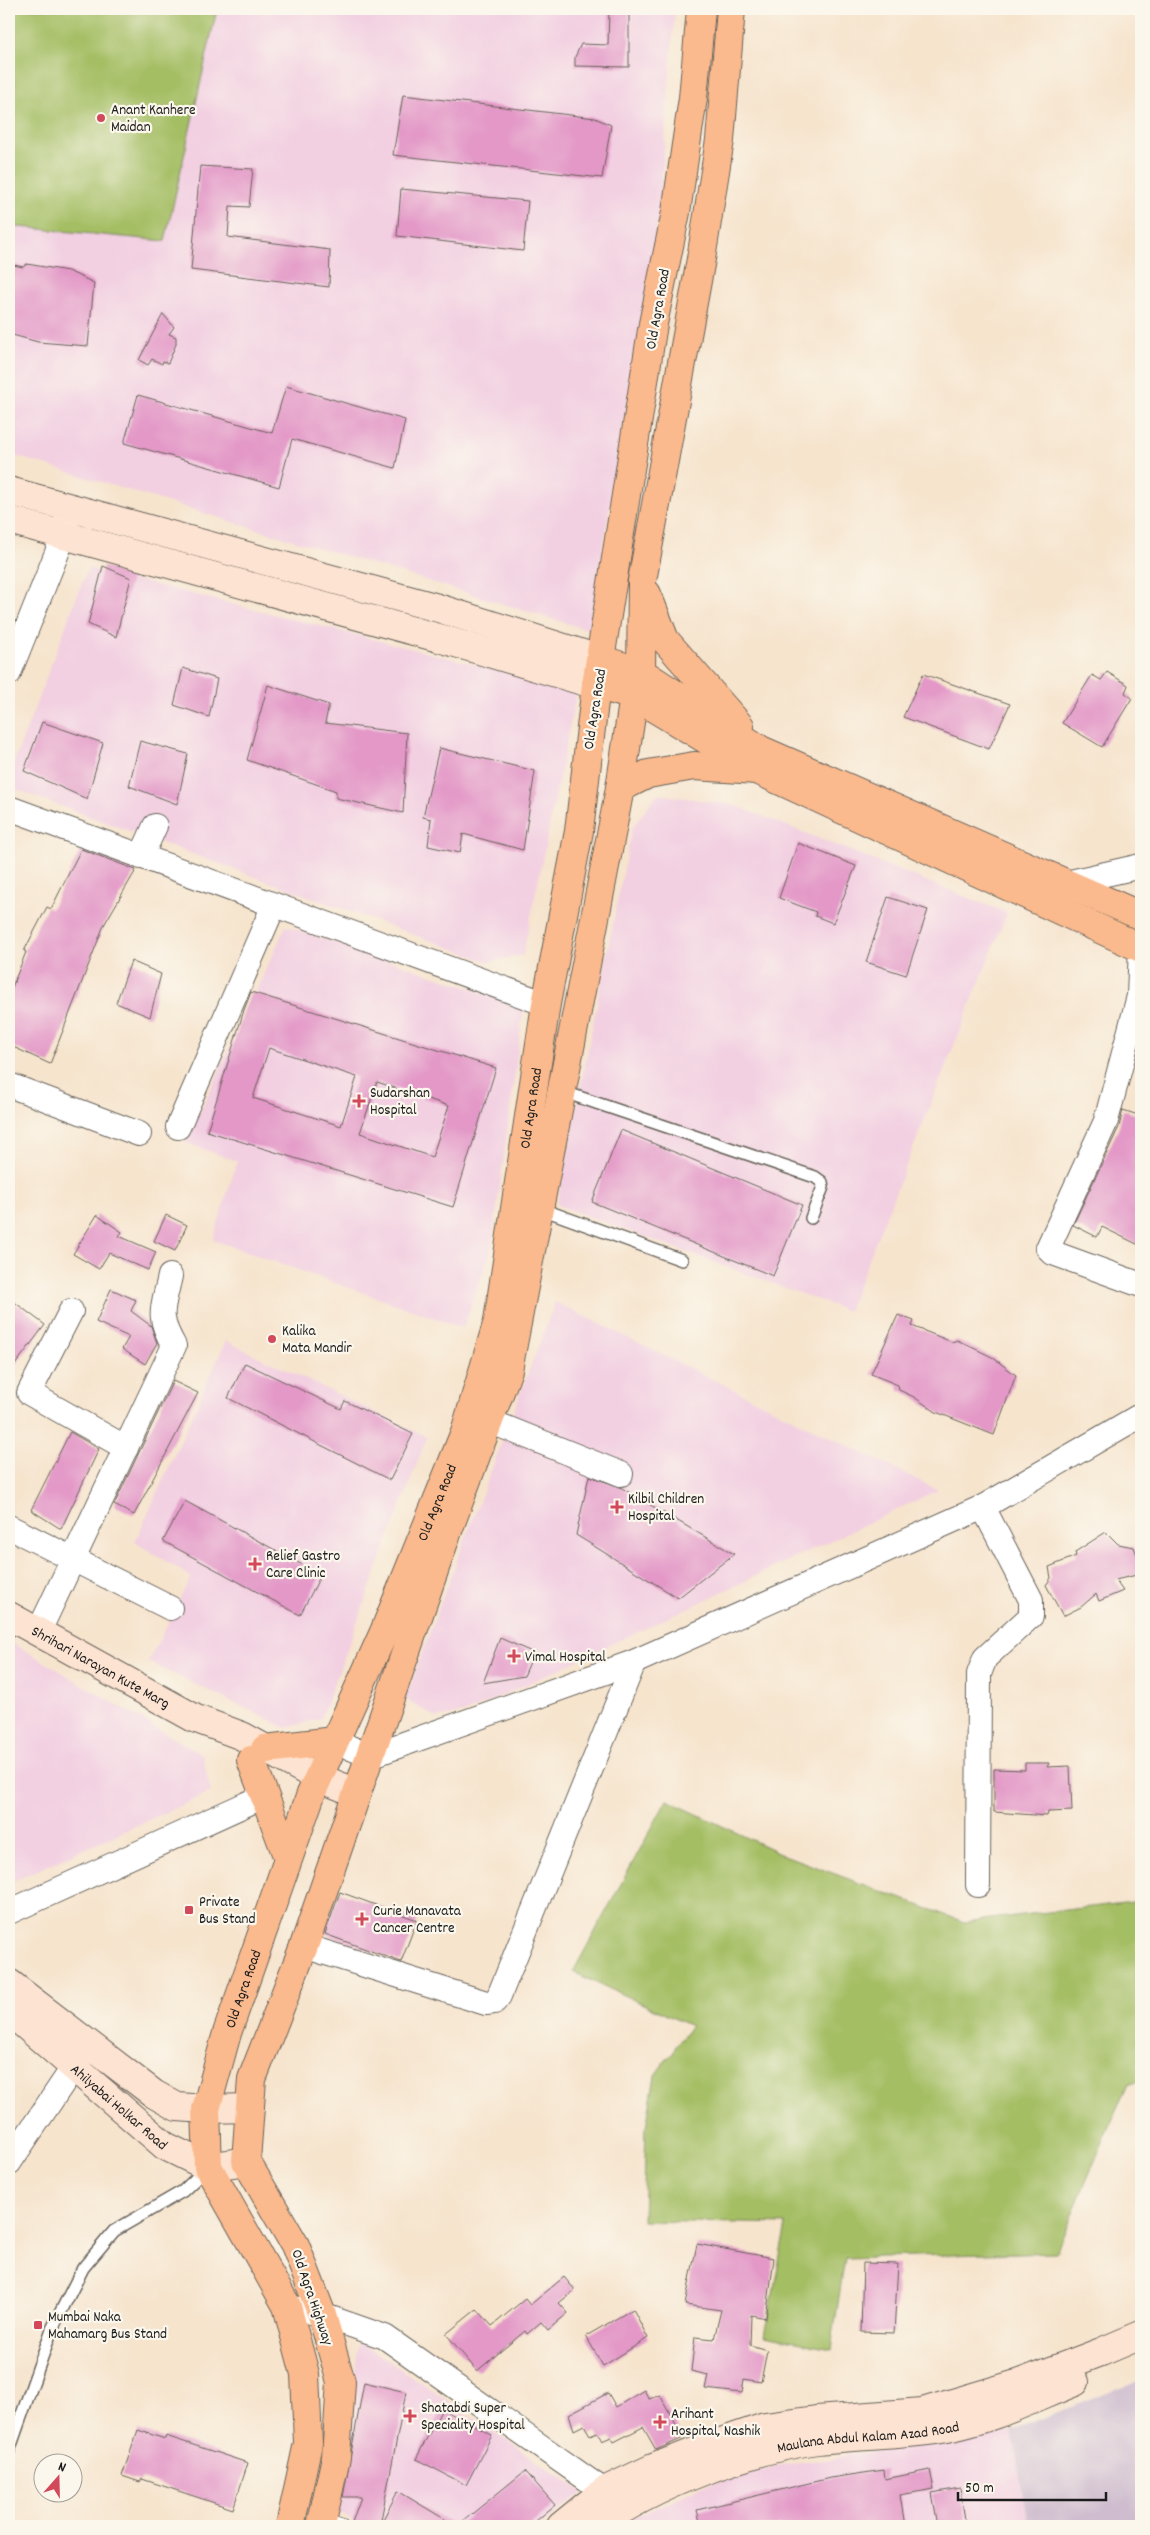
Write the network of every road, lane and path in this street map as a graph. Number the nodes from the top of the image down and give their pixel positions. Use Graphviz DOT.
graph roads {
  1 [pos="701,9"];
  2 [pos="731,9"];
  3 [pos="9,491"];
  4 [pos="69,508"];
  5 [pos="9,520"];
  6 [pos="64,535"];
  7 [pos="642,581"];
  8 [pos="599,672"];
  9 [pos="9,673"];
  10 [pos="637,684"];
  11 [pos="759,760"];
  12 [pos="620,788"];
  13 [pos="9,808"];
  14 [pos="155,826"];
  15 [pos="141,857"];
  16 [pos="196,862"];
  17 [pos="1141,866"];
  18 [pos="170,868"];
  19 [pos="1066,883"];
  20 [pos="274,905"];
  21 [pos="1141,916"];
  22 [pos="1141,948"];
  23 [pos="546,1004"];
  24 [pos="9,1084"];
  25 [pos="548,1089"];
  26 [pos="178,1127"];
  27 [pos="139,1134"];
  28 [pos="539,1208"];
  29 [pos="811,1218"];
  30 [pos="682,1260"];
  31 [pos="170,1276"];
  32 [pos="1141,1285"];
  33 [pos="71,1311"];
  34 [pos="1141,1415"];
  35 [pos="489,1421"];
  36 [pos="126,1448"];
  37 [pos="620,1474"];
  38 [pos="983,1507"];
  39 [pos="9,1527"];
  40 [pos="72,1561"];
  41 [pos="170,1608"];
  42 [pos="9,1616"];
  43 [pos="38,1633"];
  44 [pos="634,1662"];
  45 [pos="334,1741"];
  46 [pos="258,1754"];
  47 [pos="370,1756"];
  48 [pos="314,1786"];
  49 [pos="264,1796"];
  50 [pos="354,1802"];
  51 [pos="288,1858"];
  52 [pos="978,1885"];
  53 [pos="9,1912"];
  54 [pos="304,1946"];
  55 [pos="9,1983"];
  56 [pos="9,2012"];
  57 [pos="88,2044"];
  58 [pos="75,2068"];
  59 [pos="250,2108"];
  60 [pos="206,2109"];
  61 [pos="246,2161"];
  62 [pos="9,2163"];
  63 [pos="208,2167"];
  64 [pos="287,2306"];
  65 [pos="322,2315"];
  66 [pos="1141,2335"];
  67 [pos="1141,2354"];
  68 [pos="1021,2393"];
  69 [pos="9,2451"];
  70 [pos="605,2510"];
  71 [pos="329,2524"];
  72 [pos="290,2526"];
  73 [pos="561,2526"];
  1 -- 8 [label="main road, Old Agra Road"];
  2 -- 7 [label="main road, Old Agra Road"];
  3 -- 4 [label="main road"];
  4 -- 6 [label="street"];
  4 -- 8 [label="main road"];
  5 -- 6 [label="main road"];
  6 -- 8 [label="main road"];
  6 -- 9 [label="street"];
  7 -- 10 [label="main road, Old Agra Road"];
  7 -- 11 [label="main road"];
  8 -- 10 [label="main road"];
  8 -- 23 [label="main road, Old Agra Road"];
  10 -- 11 [label="main road"];
  10 -- 12 [label="main road, Old Agra Road"];
  11 -- 12 [label="main road"];
  11 -- 19 [label="main road"];
  11 -- 22 [label="main road"];
  12 -- 25 [label="main road, Old Agra Road"];
  13 -- 15 [label="street"];
  14 -- 15 [label="street"];
  15 -- 18 [label="street"];
  16 -- 18 [label="street"];
  17 -- 19 [label="street"];
  18 -- 20 [label="street"];
  19 -- 21 [label="main road"];
  20 -- 23 [label="street"];
  20 -- 26 [label="street"];
  22 -- 32 [label="street"];
  23 -- 25 [label="main road, Old Agra Road"];
  24 -- 27 [label="street"];
  25 -- 28 [label="main road, Old Agra Road"];
  25 -- 29 [label="lane"];
  25 -- 45 [label="main road, Old Agra Road"];
  28 -- 30 [label="lane"];
  28 -- 35 [label="main road, Old Agra Road"];
  31 -- 36 [label="street"];
  33 -- 36 [label="street"];
  34 -- 38 [label="street"];
  35 -- 37 [label="street"];
  35 -- 47 [label="main road, Old Agra Road"];
  36 -- 40 [label="street"];
  38 -- 44 [label="street"];
  38 -- 52 [label="street"];
  39 -- 40 [label="street"];
  40 -- 41 [label="street"];
  40 -- 43 [label="street"];
  42 -- 43 [label="main road, Shrihari Narayan Kute Marg"];
  43 -- 46 [label="main road, Shrihari Narayan Kute Marg"];
  44 -- 47 [label="street"];
  44 -- 54 [label="street"];
  45 -- 46 [label="main road"];
  45 -- 47 [label="street"];
  45 -- 48 [label="main road, Old Agra Road"];
  46 -- 48 [label="main road, Shrihari Narayan Kute Marg"];
  46 -- 49 [label="main road"];
  47 -- 50 [label="main road, Old Agra Road"];
  48 -- 50 [label="main road, Shrihari Narayan Kute Marg"];
  48 -- 51 [label="main road, Old Agra Road"];
  49 -- 51 [label="main road"];
  49 -- 53 [label="street"];
  50 -- 54 [label="main road, Old Agra Road"];
  51 -- 60 [label="main road, Old Agra Road"];
  54 -- 59 [label="main road, Old Agra Road"];
  55 -- 57 [label="main road, Ahilyabai Holkar Road"];
  56 -- 58 [label="main road, Ahilyabai Holkar Road"];
  57 -- 58 [label="street"];
  57 -- 60 [label="main road, Ahilyabai Holkar Road"];
  58 -- 62 [label="street"];
  58 -- 63 [label="main road, Ahilyabai Holkar Road"];
  59 -- 60 [label="main road, Ahilyabai Holkar Road"];
  59 -- 61 [label="main road"];
  60 -- 63 [label="main road, Old Agra Road"];
  61 -- 63 [label="main road"];
  61 -- 65 [label="main road, Old Agra Highway"];
  63 -- 64 [label="main road, Old Agra Highway"];
  63 -- 69 [label="lane"];
  64 -- 65 [label="street"];
  64 -- 72 [label="main road, Old Agra Highway"];
  65 -- 70 [label="street"];
  65 -- 71 [label="main road, Old Agra Highway"];
  66 -- 68 [label="main road"];
  67 -- 68 [label="main road, Maulana Abdul Kalam Azad Road"];
  68 -- 70 [label="main road, Maulana Abdul Kalam Azad Road"];
  70 -- 73 [label="main road, Maulana Abdul Kalam Azad Road"];
}
